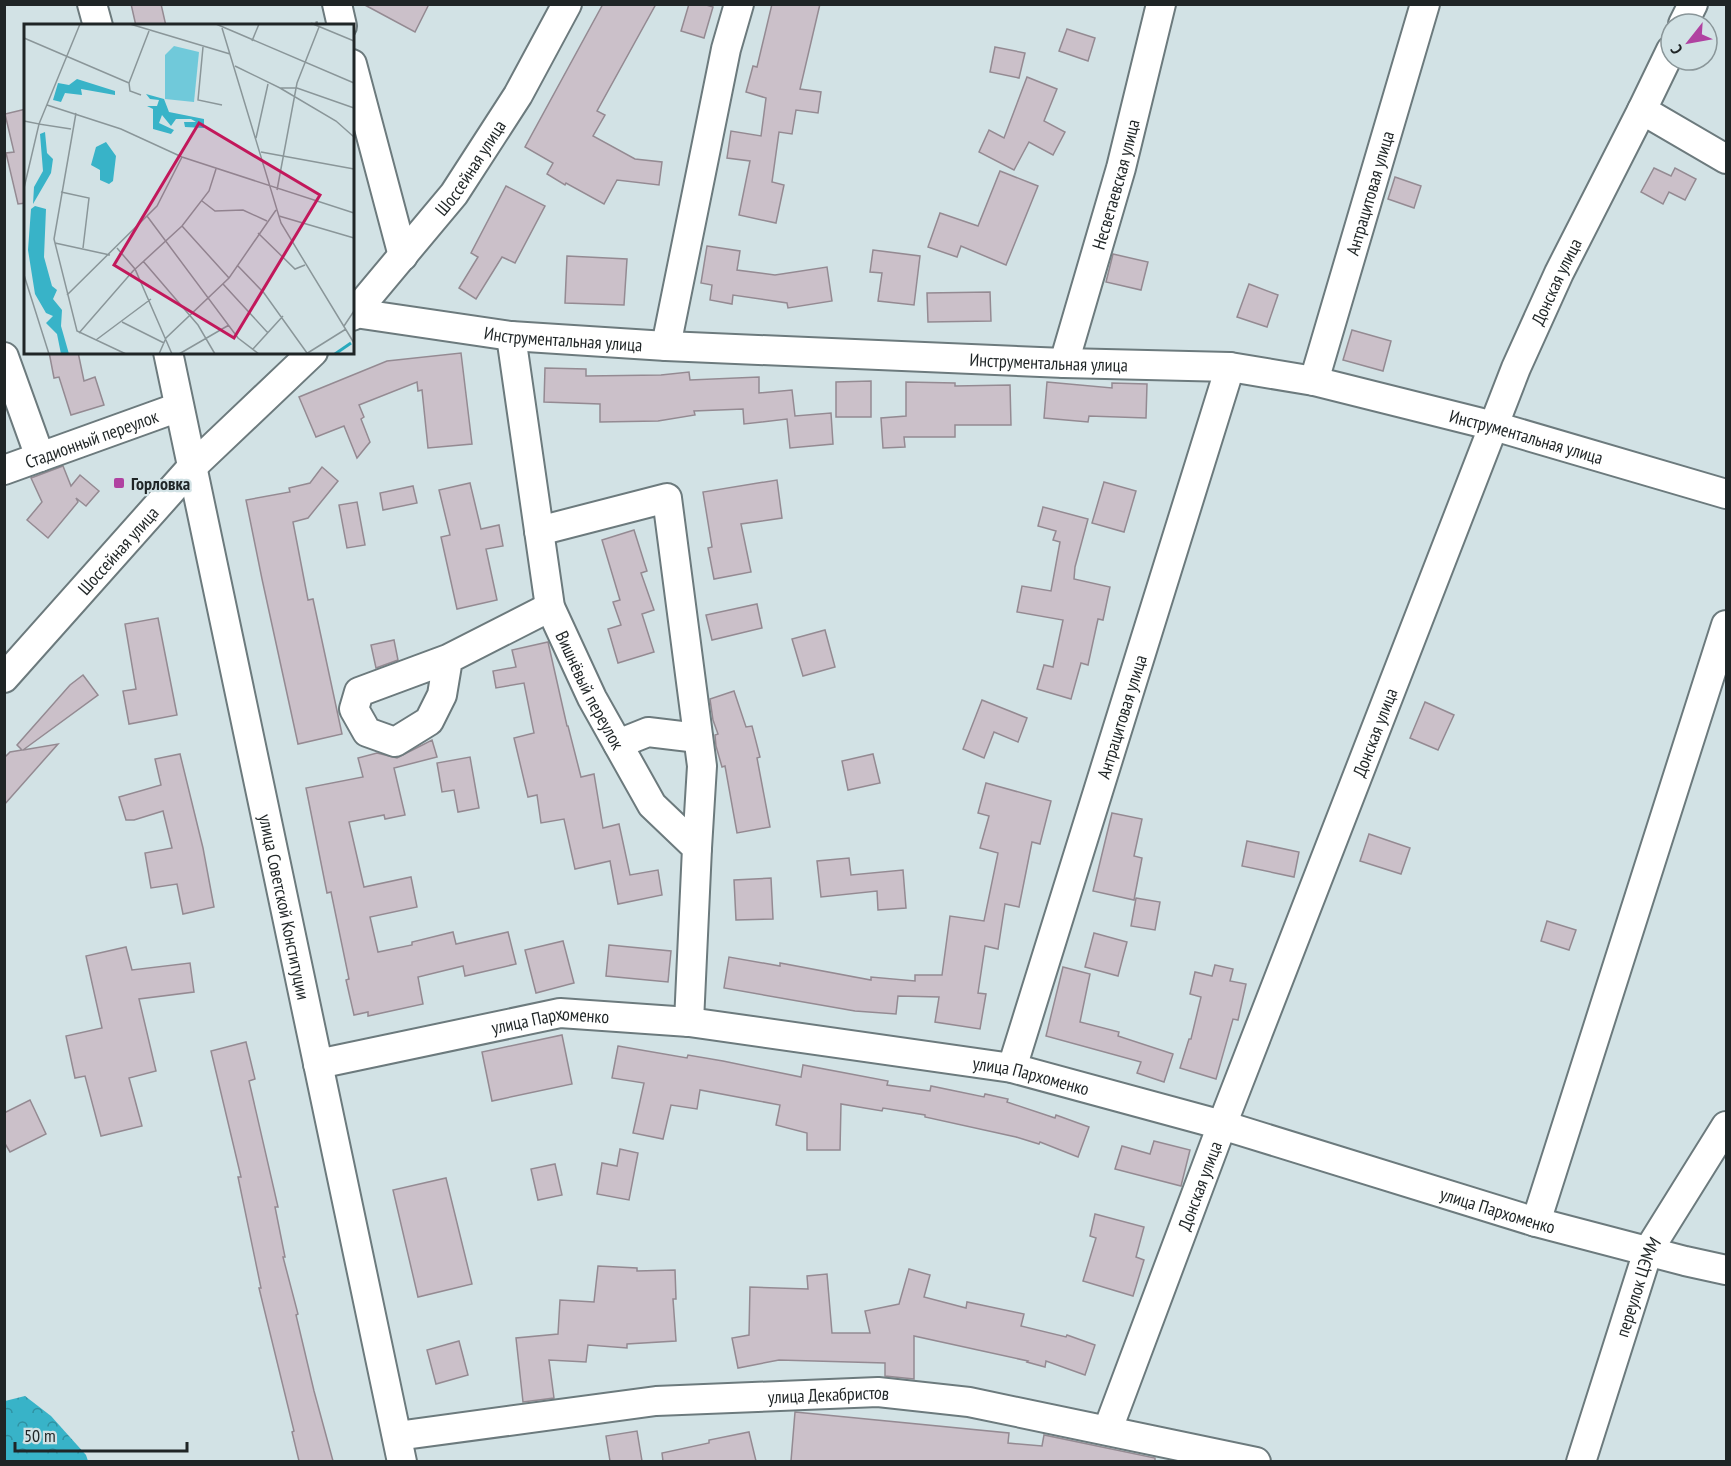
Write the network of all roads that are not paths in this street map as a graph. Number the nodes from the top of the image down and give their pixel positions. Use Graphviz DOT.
graph roads {
  1 [pos="92,4"];
  2 [pos="337,4"];
  3 [pos="567,4"];
  4 [pos="739,4"];
  5 [pos="1161,4"];
  6 [pos="1425,4"];
  7 [pos="97,24"];
  8 [pos="342,24"];
  9 [pos="354,72"];
  10 [pos="1660,72"];
  11 [pos="1642,110"];
  12 [pos="1726,159"];
  13 [pos="403,256"];
  14 [pos="354,315"];
  15 [pos="511,336"];
  16 [pos="666,346"];
  17 [pos="168,354"];
  18 [pos="311,354"];
  19 [pos="4,357"];
  20 [pos="1064,363"];
  21 [pos="1230,367"];
  22 [pos="1314,381"];
  23 [pos="179,407"];
  24 [pos="1494,426"];
  25 [pos="40,457"];
  26 [pos="192,467"];
  27 [pos="4,470"];
  28 [pos="1726,494"];
  29 [pos="539,531"];
  30 [pos="550,607"];
  31 [pos="1726,625"];
  32 [pos="448,659"];
  33 [pos="4,678"];
  34 [pos="699,738"];
  35 [pos="618,744"];
  36 [pos="697,848"];
  37 [pos="689,1022"];
  38 [pos="318,1064"];
  39 [pos="1012,1068"];
  40 [pos="1222,1125"];
  41 [pos="1726,1126"];
  42 [pos="1536,1222"];
  43 [pos="1648,1251"];
  44 [pos="1726,1270"];
  45 [pos="1108,1429"];
  46 [pos="399,1449"];
  47 [pos="1256,1461"];
  48 [pos="1581,1461"];
  1 -- 7 [label="street"];
  2 -- 8 [label="street"];
  3 -- 13 [label="street, Шоссейная улица"];
  4 -- 16 [label="street"];
  5 -- 20 [label="street, Несветаевская улица"];
  6 -- 22 [label="street, Антрацитовая улица"];
  9 -- 13 [label="street"];
  10 -- 11 [label="street, Донская улица"];
  11 -- 12 [label="street"];
  11 -- 24 [label="street, Донская улица"];
  13 -- 14 [label="street, Шоссейная улица"];
  14 -- 15 [label="street, Инструментальная улица"];
  15 -- 16 [label="street, Инструментальная улица"];
  15 -- 29 [label="street, Вишнёвый переулок"];
  16 -- 20 [label="street, Инструментальная улица"];
  17 -- 23 [label="street, улица Советской Конституции"];
  18 -- 26 [label="street, Шоссейная улица"];
  19 -- 25 [label="street"];
  20 -- 21 [label="street, Инструментальная улица"];
  21 -- 22 [label="street, Инструментальная улица"];
  21 -- 39 [label="street, Антрацитовая улица"];
  22 -- 24 [label="street, Инструментальная улица"];
  23 -- 25 [label="street, Стадионный переулок"];
  23 -- 26 [label="street, улица Советской Конституции"];
  24 -- 28 [label="street, Инструментальная улица"];
  24 -- 40 [label="street, Донская улица"];
  25 -- 27 [label="street, Стадионный переулок"];
  26 -- 33 [label="street, Шоссейная улица"];
  26 -- 38 [label="street, улица Советской Конституции"];
  29 -- 30 [label="street, Вишнёвый переулок"];
  29 -- 34 [label="street"];
  30 -- 32 [label="street"];
  30 -- 35 [label="street, Вишнёвый переулок"];
  31 -- 42 [label="street"];
  34 -- 35 [label="street"];
  34 -- 36 [label="street"];
  35 -- 36 [label="street, Вишнёвый переулок"];
  36 -- 37 [label="street"];
  37 -- 38 [label="street, улица Пархоменко"];
  37 -- 39 [label="street, улица Пархоменко"];
  38 -- 46 [label="street, улица Советской Конституции"];
  39 -- 40 [label="street, улица Пархоменко"];
  40 -- 42 [label="street, улица Пархоменко"];
  40 -- 45 [label="street, Донская улица"];
  41 -- 43 [label="street, переулок ЦЭММ"];
  42 -- 43 [label="street, улица Пархоменко"];
  43 -- 44 [label="street, улица Пархоменко"];
  43 -- 48 [label="street, переулок ЦЭММ"];
  45 -- 46 [label="street, улица Декабристов"];
  45 -- 47 [label="street, улица Декабристов"];
}
